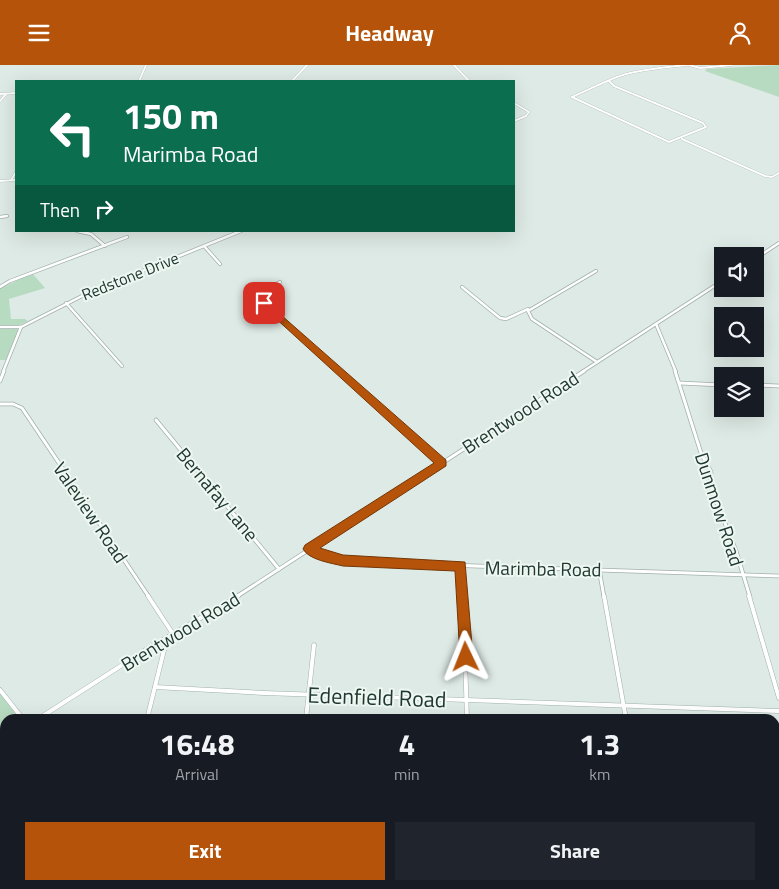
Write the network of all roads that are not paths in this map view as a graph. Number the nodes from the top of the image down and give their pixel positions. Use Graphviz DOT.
graph roads {
  1 [pos="146,65"];
  2 [pos="307,65"];
  3 [pos="454,65"];
  4 [pos="688,65"];
  5 [pos="732,65"];
  6 [pos="139,80"];
  7 [pos="293,80"];
  8 [pos="468,80"];
  9 [pos="609,81"];
  10 [pos="15,93"];
  11 [pos="0,94"];
  12 [pos="6,94"];
  13 [pos="0,101"];
  14 [pos="515,104"];
  15 [pos="515,121"];
  16 [pos="682,139"];
  17 [pos="779,173"];
  18 [pos="15,174"];
  19 [pos="11,180"];
  20 [pos="15,180"];
  21 [pos="0,181"];
  22 [pos="7,216"];
  23 [pos="0,217"];
  24 [pos="80,232"];
  25 [pos="239,232"];
  26 [pos="127,237"];
  27 [pos="779,243"];
  28 [pos="105,246"];
  29 [pos="204,246"];
  30 [pos="764,253"];
  31 [pos="220,264"];
  32 [pos="596,271"];
  33 [pos="280,283"];
  34 [pos="714,286"];
  35 [pos="0,287"];
  36 [pos="462,287"];
  37 [pos="66,303"];
  38 [pos="531,308"];
  39 [pos="656,324"];
  40 [pos="0,327"];
  41 [pos="21,327"];
  42 [pos="597,362"];
  43 [pos="122,366"];
  44 [pos="0,381"];
  45 [pos="680,383"];
  46 [pos="714,385"];
  47 [pos="764,385"];
  48 [pos="779,386"];
  49 [pos="0,404"];
  50 [pos="156,419"];
  51 [pos="442,463"];
  52 [pos="309,549"];
  53 [pos="461,566"];
  54 [pos="279,569"];
  55 [pos="599,569"];
  56 [pos="742,575"];
  57 [pos="779,576"];
  58 [pos="173,634"];
  59 [pos="167,638"];
  60 [pos="314,645"];
  61 [pos="155,687"];
  62 [pos="0,690"];
  63 [pos="308,695"];
  64 [pos="779,697"];
  65 [pos="467,700"];
  66 [pos="624,706"];
  67 [pos="779,711"];
  68 [pos="18,714"];
  69 [pos="46,714"];
  70 [pos="148,714"];
  71 [pos="306,714"];
  72 [pos="467,714"];
  73 [pos="625,714"];
  1 -- 6 [label="street"];
  2 -- 7 [label="street"];
  3 -- 8 [label="street"];
  4 -- 5 [label="street"];
  4 -- 9 [label="street"];
  9 -- 16 [label="street"];
  9 -- 16 [label="street"];
  10 -- 12 [label="street"];
  11 -- 12 [label="street"];
  12 -- 13 [label="street"];
  14 -- 15 [label="street"];
  16 -- 17 [label="street"];
  18 -- 19 [label="street"];
  19 -- 20 [label="street"];
  19 -- 21 [label="street"];
  22 -- 23 [label="street"];
  24 -- 28 [label="street"];
  25 -- 29 [label="street, Redstone Drive"];
  26 -- 28 [label="street"];
  27 -- 30 [label="street"];
  28 -- 35 [label="street"];
  29 -- 31 [label="street"];
  29 -- 37 [label="street, Redstone Drive"];
  32 -- 38 [label="street"];
  33 -- 51 [label="street"];
  34 -- 39 [label="street, Brentwood Road"];
  36 -- 38 [label="street"];
  37 -- 41 [label="street, Redstone Drive"];
  37 -- 43 [label="street"];
  38 -- 42 [label="street"];
  39 -- 42 [label="street, Brentwood Road"];
  39 -- 45 [label="street, Dunmow Road"];
  40 -- 41 [label="street"];
  41 -- 44 [label="street"];
  42 -- 51 [label="street, Brentwood Road"];
  45 -- 46 [label="street"];
  45 -- 56 [label="street, Dunmow Road"];
  47 -- 48 [label="street"];
  49 -- 58 [label="street, Valeview Road"];
  50 -- 54 [label="street, Bernafay Lane"];
  51 -- 52 [label="street, Brentwood Road"];
  52 -- 53 [label="street, Marimba Road"];
  52 -- 54 [label="street, Brentwood Road"];
  53 -- 55 [label="street, Marimba Road"];
  53 -- 65 [label="street"];
  54 -- 58 [label="street, Brentwood Road"];
  55 -- 56 [label="street, Marimba Road"];
  55 -- 66 [label="street"];
  56 -- 57 [label="street, Marimba Road"];
  56 -- 64 [label="street, Dunmow Road"];
  58 -- 59 [label="street, Brentwood Road"];
  59 -- 61 [label="street"];
  59 -- 69 [label="street, Brentwood Road"];
  60 -- 63 [label="street"];
  61 -- 63 [label="street, Edenfield Road"];
  61 -- 70 [label="street"];
  62 -- 68 [label="street"];
  63 -- 65 [label="street, Edenfield Road"];
  63 -- 71 [label="street"];
  65 -- 66 [label="street, Edenfield Road"];
  65 -- 72 [label="street"];
  66 -- 67 [label="street, Edenfield Road"];
  66 -- 73 [label="street"];
}
